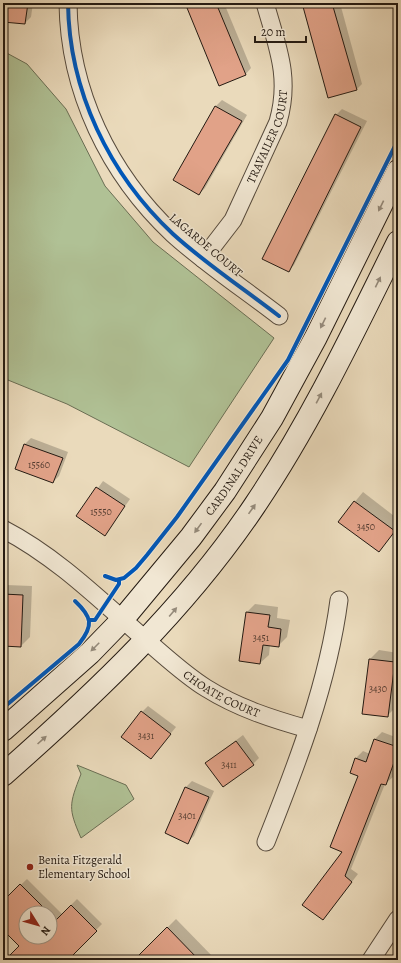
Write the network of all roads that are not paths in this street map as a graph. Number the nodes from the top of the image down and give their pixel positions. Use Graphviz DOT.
graph roads {
  1 [pos="68,3"];
  2 [pos="265,3"];
  3 [pos="398,171"];
  4 [pos="398,242"];
  5 [pos="203,259"];
  6 [pos="279,316"];
  7 [pos="3,529"];
  8 [pos="339,600"];
  9 [pos="122,620"];
  10 [pos="146,640"];
  11 [pos="308,729"];
  12 [pos="3,730"];
  13 [pos="3,775"];
  14 [pos="266,842"];
  15 [pos="398,919"];
  16 [pos="371,960"];
  1 -- 5 [label="street, LAGARDE COURT"];
  2 -- 5 [label="street, TRAVAILER COURT"];
  3 -- 9 [label="main road, CARDINAL DRIVE, one-way"];
  10 -- 4 [label="main road, one-way"];
  5 -- 6 [label="street, LAGARDE COURT"];
  7 -- 9 [label="street, CHOATE COURT"];
  8 -- 11 [label="street"];
  9 -- 10 [label="street, CHOATE COURT"];
  9 -- 12 [label="main road, CARDINAL DRIVE, one-way"];
  10 -- 11 [label="street, CHOATE COURT"];
  13 -- 10 [label="main road, one-way"];
  11 -- 14 [label="street"];
  15 -- 16 [label="street"];
}
